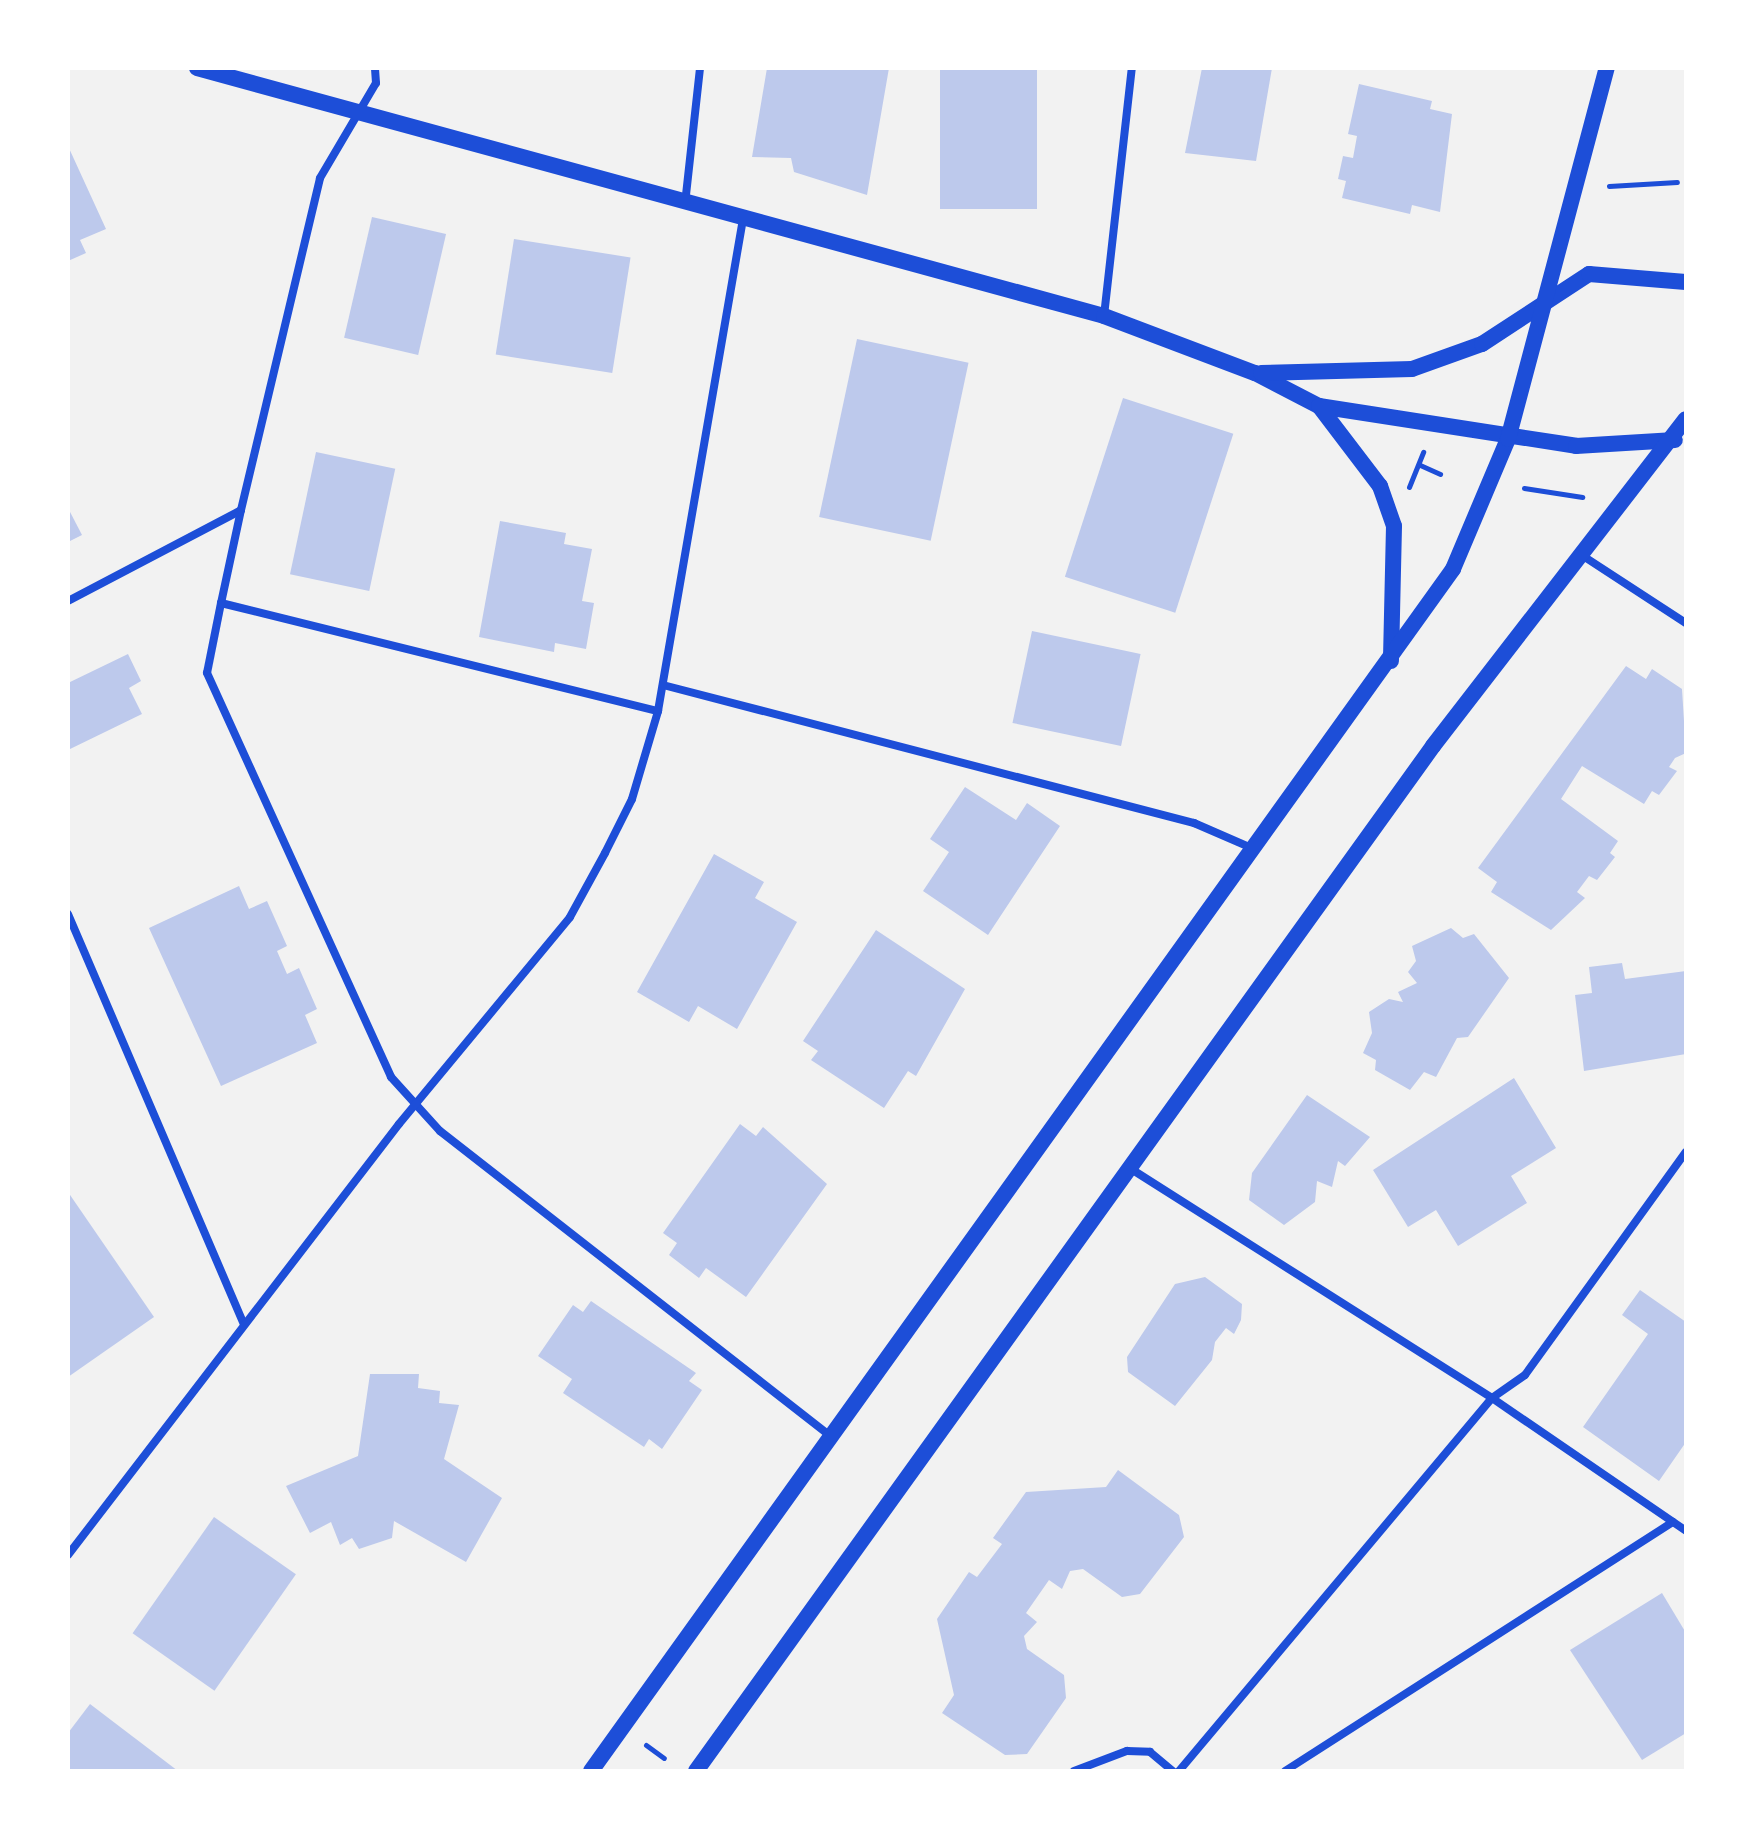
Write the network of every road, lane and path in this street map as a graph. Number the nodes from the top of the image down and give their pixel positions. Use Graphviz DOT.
graph roads {
  1 [pos="197,68"];
  2 [pos="375,68"];
  3 [pos="700,68"];
  4 [pos="1132,68"];
  5 [pos="1607,68"];
  6 [pos="353,113"];
  7 [pos="1677,182"];
  8 [pos="1609,186"];
  9 [pos="685,205"];
  10 [pos="743,219"];
  11 [pos="1686,282"];
  12 [pos="1546,296"];
  13 [pos="1104,316"];
  14 [pos="1255,373"];
  15 [pos="1319,406"];
  16 [pos="1686,419"];
  17 [pos="1508,439"];
  18 [pos="1675,440"];
  19 [pos="1424,451"];
  20 [pos="1420,465"];
  21 [pos="1440,474"];
  22 [pos="1524,488"];
  23 [pos="1402,495"];
  24 [pos="1582,497"];
  25 [pos="241,510"];
  26 [pos="1578,552"];
  27 [pos="68,601"];
  28 [pos="221,603"];
  29 [pos="1686,623"];
  30 [pos="1391,662"];
  31 [pos="663,685"];
  32 [pos="658,711"];
  33 [pos="1255,849"];
  34 [pos="68,914"];
  35 [pos="415,1104"];
  36 [pos="1686,1152"];
  37 [pos="1128,1167"];
  38 [pos="243,1323"];
  39 [pos="1492,1398"];
  40 [pos="831,1436"];
  41 [pos="1673,1522"];
  42 [pos="1686,1531"];
  43 [pos="68,1555"];
  44 [pos="645,1744"];
  45 [pos="664,1758"];
  46 [pos="591,1771"];
  47 [pos="696,1771"];
  48 [pos="1074,1771"];
  49 [pos="1173,1771"];
  50 [pos="1179,1771"];
  51 [pos="1285,1771"];
  1 -- 6 [label="main road"];
  2 -- 6 [label="street"];
  3 -- 9 [label="street"];
  4 -- 13 [label="street"];
  5 -- 12 [label="main road"];
  6 -- 9 [label="main road"];
  6 -- 25 [label="street"];
  7 -- 8 [label="path"];
  9 -- 10 [label="main road"];
  10 -- 13 [label="main road"];
  10 -- 31 [label="street"];
  11 -- 12 [label="main road"];
  12 -- 14 [label="main road"];
  12 -- 17 [label="main road"];
  13 -- 14 [label="main road"];
  14 -- 15 [label="main road"];
  15 -- 17 [label="main road"];
  15 -- 30 [label="main road"];
  16 -- 18 [label="main road"];
  17 -- 18 [label="main road"];
  17 -- 30 [label="main road"];
  18 -- 26 [label="main road"];
  19 -- 20 [label="path"];
  20 -- 21 [label="path"];
  20 -- 23 [label="path"];
  22 -- 24 [label="path"];
  25 -- 27 [label="street"];
  25 -- 28 [label="street"];
  26 -- 29 [label="street"];
  26 -- 37 [label="main road"];
  28 -- 32 [label="street"];
  28 -- 35 [label="street"];
  30 -- 33 [label="main road"];
  31 -- 32 [label="street"];
  31 -- 33 [label="street"];
  32 -- 35 [label="street"];
  33 -- 40 [label="main road"];
  34 -- 38 [label="street"];
  35 -- 38 [label="street"];
  35 -- 40 [label="street"];
  36 -- 39 [label="street"];
  37 -- 39 [label="street"];
  37 -- 47 [label="main road"];
  38 -- 43 [label="street"];
  39 -- 41 [label="street"];
  39 -- 50 [label="street"];
  40 -- 46 [label="main road"];
  41 -- 42 [label="street"];
  41 -- 51 [label="street"];
  44 -- 45 [label="path"];
  48 -- 49 [label="street"];
}
